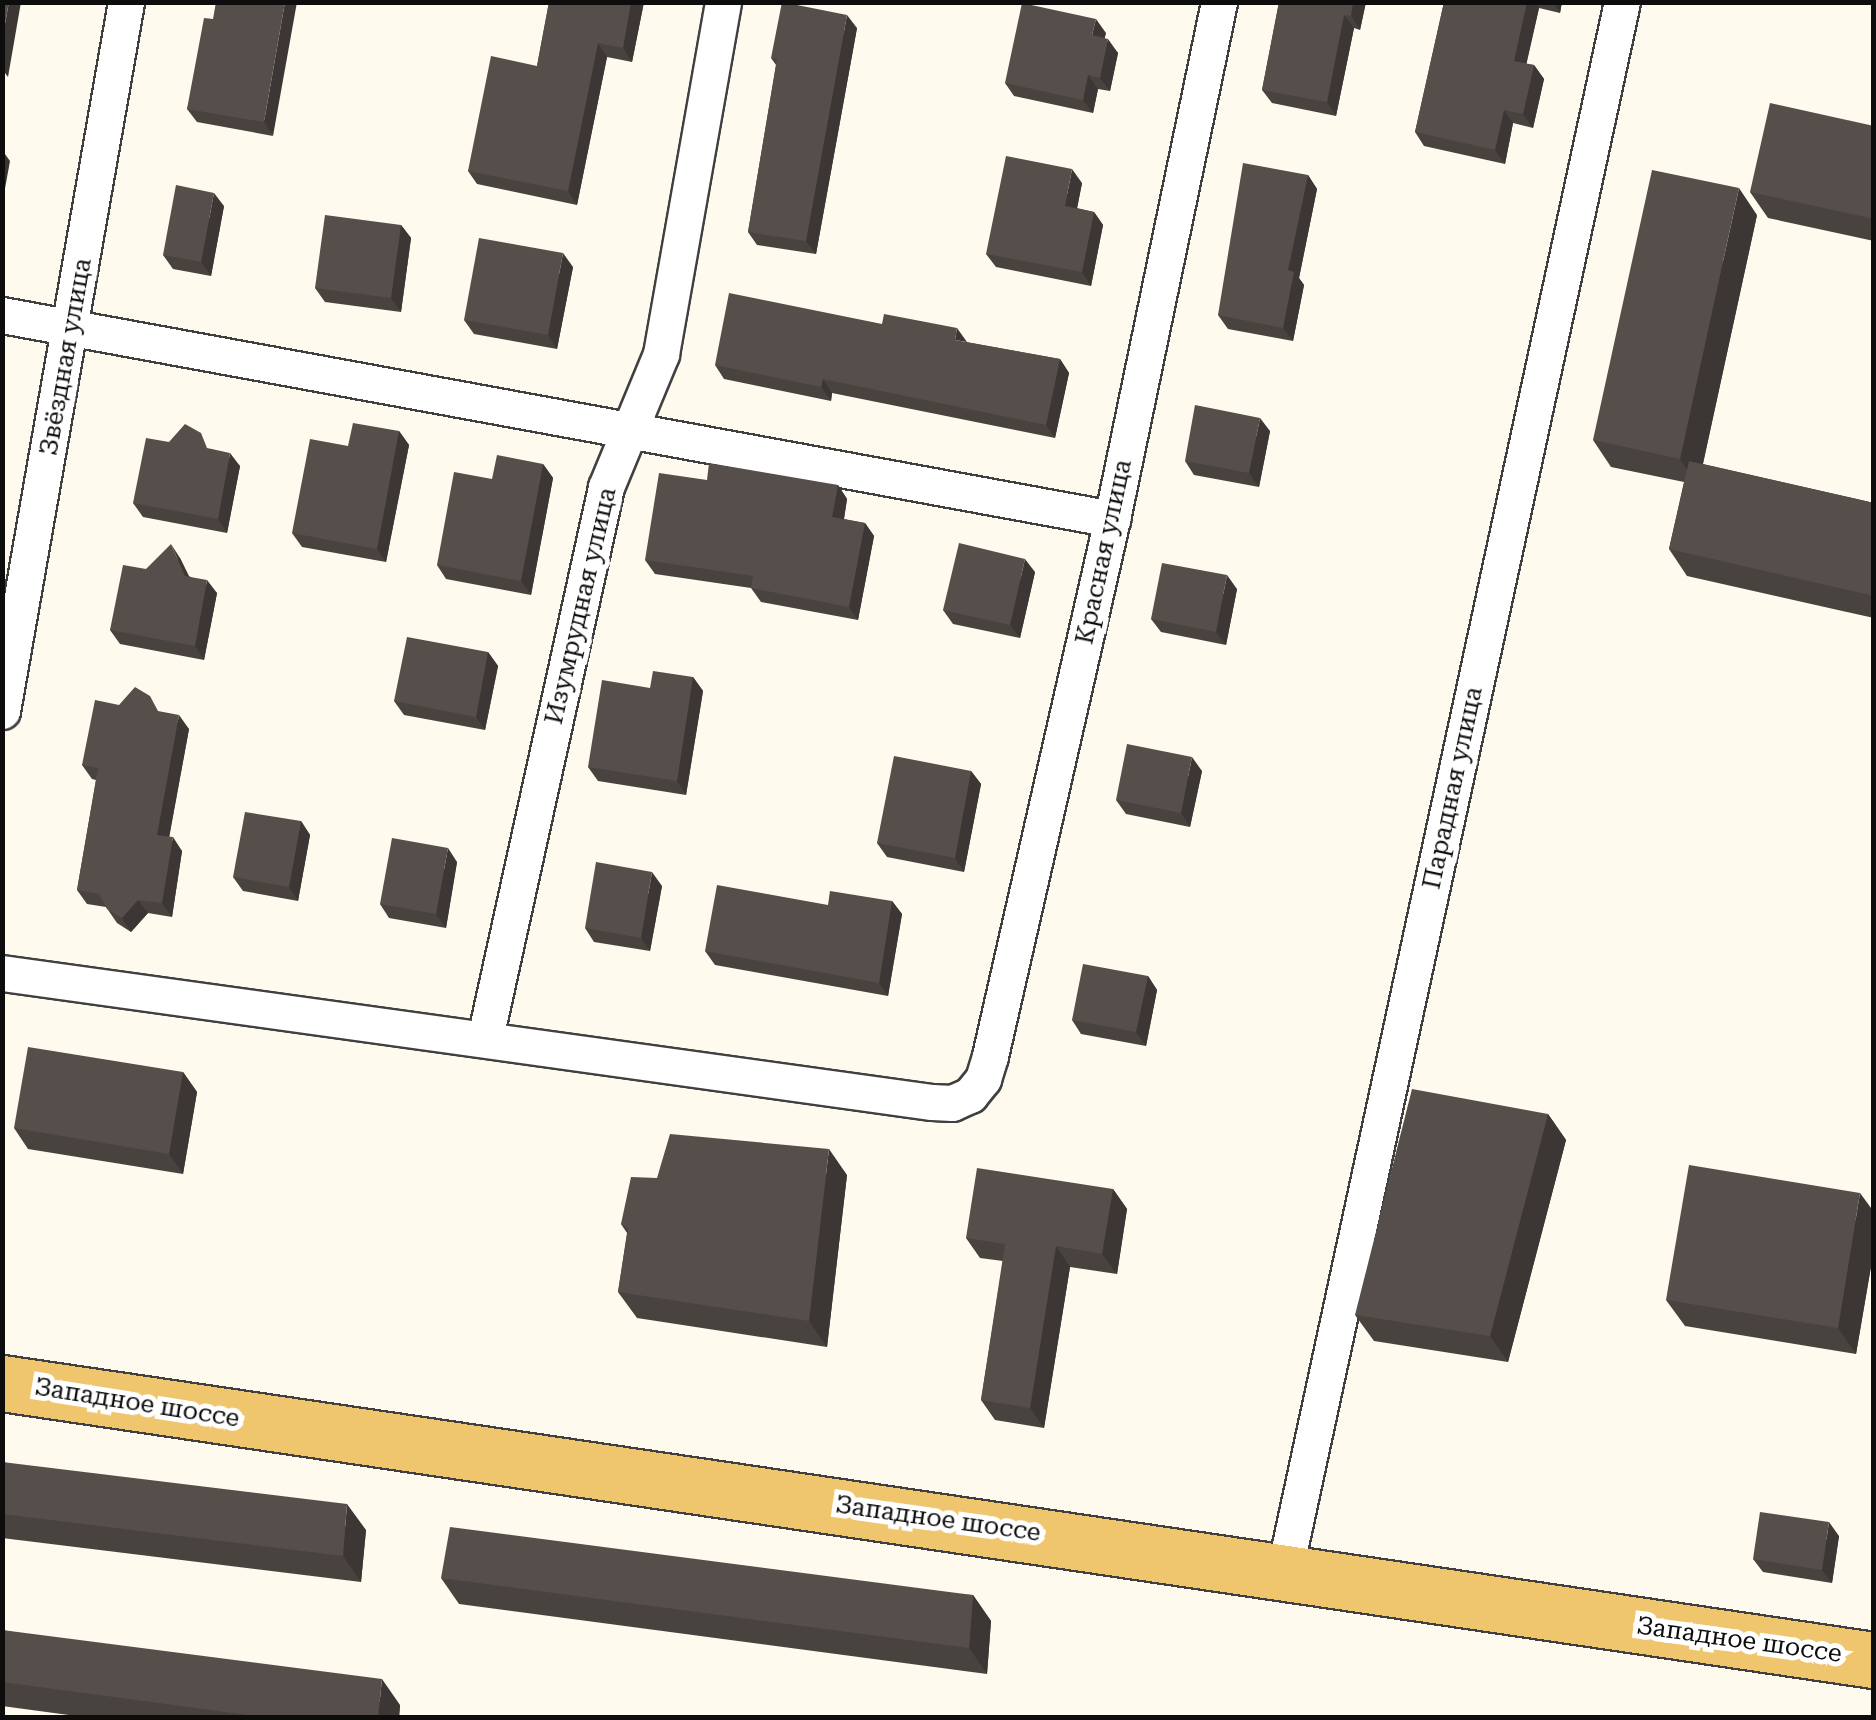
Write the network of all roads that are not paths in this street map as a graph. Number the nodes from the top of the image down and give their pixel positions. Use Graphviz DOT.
graph roads {
  1 [pos="126,2"];
  2 [pos="723,2"];
  3 [pos="1219,2"];
  4 [pos="1622,2"];
  5 [pos="2,315"];
  6 [pos="72,327"];
  7 [pos="631,431"];
  8 [pos="1112,519"];
  9 [pos="2,712"];
  10 [pos="2,972"];
  11 [pos="485,1038"];
  12 [pos="2,1383"];
  13 [pos="1284,1573"];
  14 [pos="1874,1660"];
  1 -- 6 [label="street, Звёздная улица"];
  2 -- 7 [label="street, Изумрудная улица"];
  3 -- 8 [label="street, Красная улица"];
  4 -- 13 [label="street, Парадная улица"];
  5 -- 6 [label="street"];
  6 -- 7 [label="street"];
  6 -- 9 [label="street, Звёздная улица"];
  7 -- 8 [label="street"];
  7 -- 11 [label="street, Изумрудная улица"];
  8 -- 11 [label="street, Красная улица"];
  10 -- 11 [label="street"];
  12 -- 13 [label="main road, Западное шоссе"];
  13 -- 14 [label="main road, Западное шоссе"];
}
